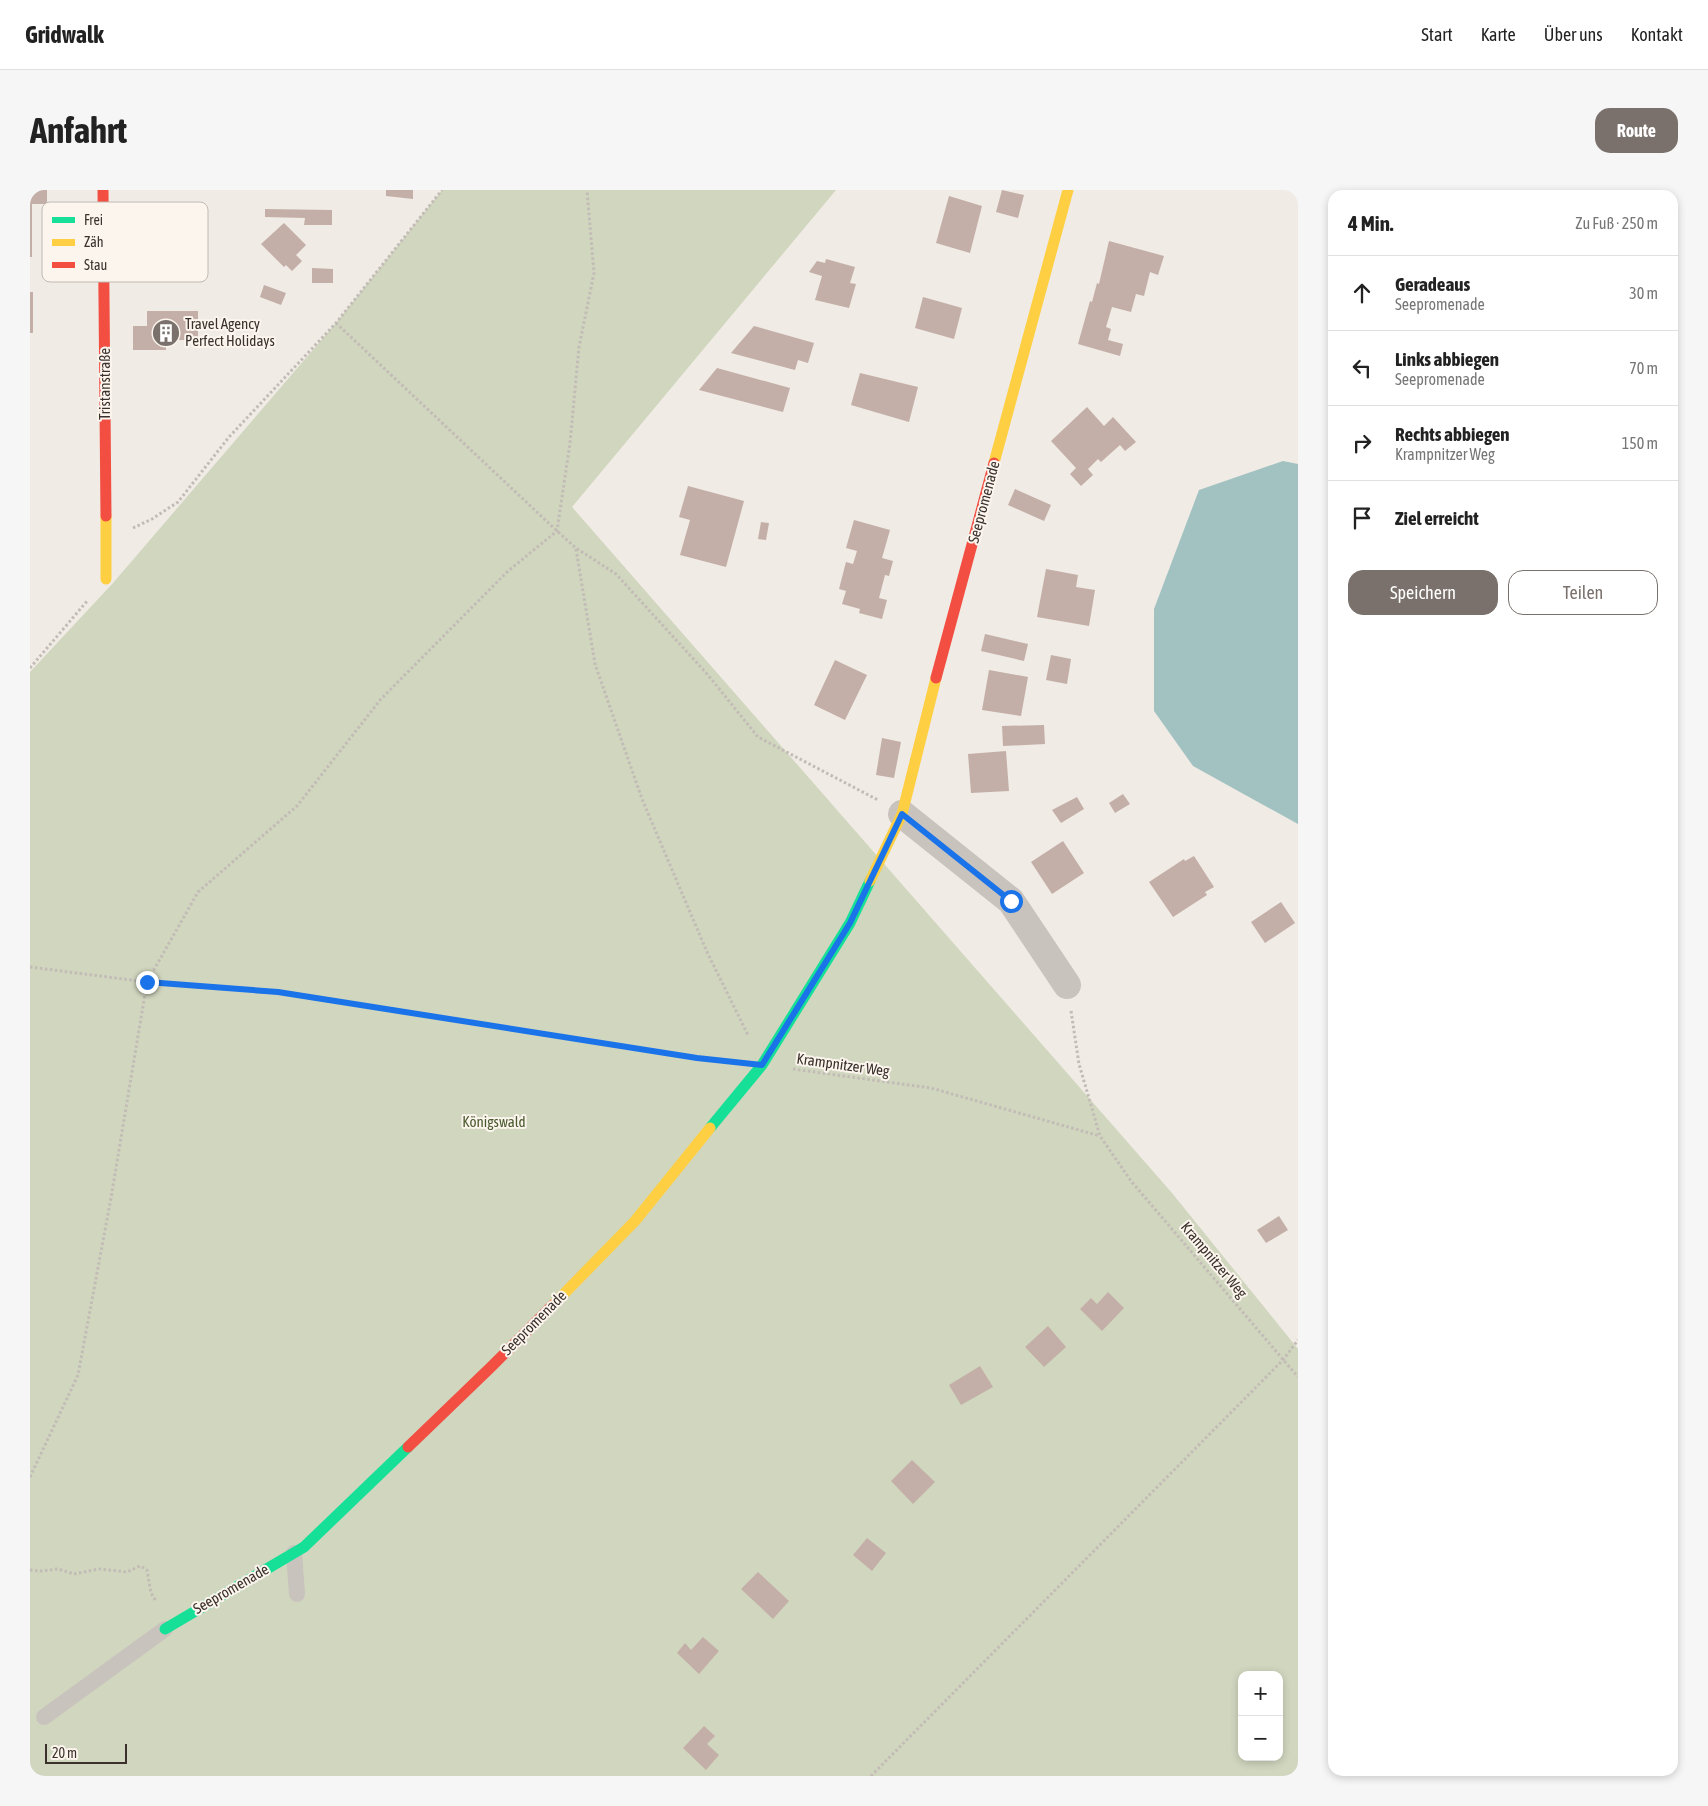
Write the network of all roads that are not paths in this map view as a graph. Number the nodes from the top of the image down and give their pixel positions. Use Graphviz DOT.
graph roads {
  1 [pos="1068,190"];
  2 [pos="104,282"];
  3 [pos="106,579"];
  4 [pos="902,814"];
  5 [pos="1067,985"];
  6 [pos="294,1553"];
  7 [pos="297,1594"];
  8 [pos="168,1627"];
  9 [pos="44,1717"];
  1 -- 4 [label="street, Seepromenade"];
  2 -- 3 [label="street, Tristanstraße"];
  4 -- 5 [label="street"];
  4 -- 6 [label="street, Seepromenade"];
  6 -- 7 [label="lane"];
  6 -- 8 [label="street, Seepromenade"];
  8 -- 9 [label="lane, Seepromenade"];
}
